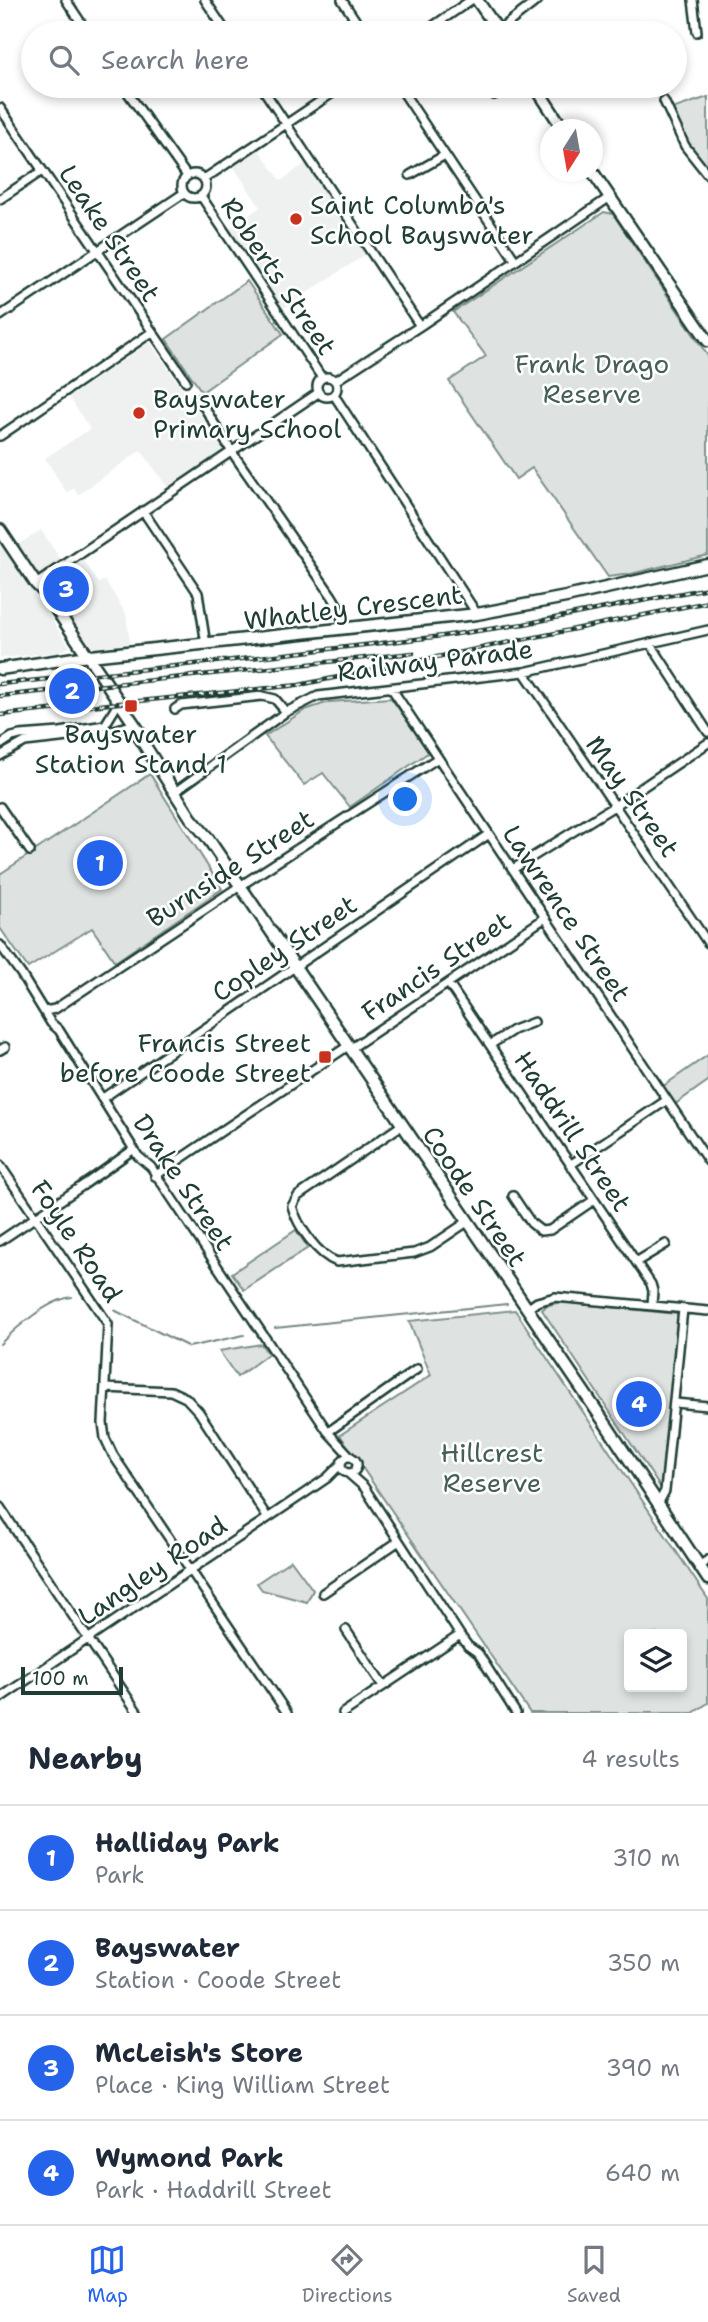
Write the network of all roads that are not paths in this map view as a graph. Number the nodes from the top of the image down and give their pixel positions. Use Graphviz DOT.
graph roads {
  1 [pos="66,0"];
  2 [pos="205,0"];
  3 [pos="342,0"];
  4 [pos="471,0"];
  5 [pos="477,0"];
  6 [pos="538,0"];
  7 [pos="693,0"];
  8 [pos="80,21"];
  9 [pos="219,21"];
  10 [pos="356,21"];
  11 [pos="440,21"];
  12 [pos="491,21"];
  13 [pos="512,21"];
  14 [pos="697,32"];
  15 [pos="132,98"];
  16 [pos="269,98"];
  17 [pos="325,98"];
  18 [pos="407,98"];
  19 [pos="543,98"];
  20 [pos="664,101"];
  21 [pos="0,108"];
  22 [pos="557,119"];
  23 [pos="286,123"];
  24 [pos="444,155"];
  25 [pos="42,171"];
  26 [pos="410,175"];
  27 [pos="708,175"];
  28 [pos="187,176"];
  29 [pos="204,179"];
  30 [pos="600,182"];
  31 [pos="184,193"];
  32 [pos="201,196"];
  33 [pos="610,197"];
  34 [pos="0,199"];
  35 [pos="98,251"];
  36 [pos="515,260"];
  37 [pos="0,316"];
  38 [pos="421,326"];
  39 [pos="152,332"];
  40 [pos="708,341"];
  41 [pos="322,378"];
  42 [pos="186,381"];
  43 [pos="335,381"];
  44 [pos="318,393"];
  45 [pos="334,395"];
  46 [pos="199,399"];
  47 [pos="0,436"];
  48 [pos="232,452"];
  49 [pos="144,511"];
  50 [pos="0,530"];
  51 [pos="708,565"];
  52 [pos="36,584"];
  53 [pos="477,614"];
  54 [pos="345,629"];
  55 [pos="708,630"];
  56 [pos="650,643"];
  57 [pos="206,645"];
  58 [pos="85,657"];
  59 [pos="0,669"];
  60 [pos="524,672"];
  61 [pos="392,689"];
  62 [pos="116,708"];
  63 [pos="175,709"];
  64 [pos="286,712"];
  65 [pos="128,726"];
  66 [pos="708,732"];
  67 [pos="140,738"];
  68 [pos="708,743"];
  69 [pos="0,745"];
  70 [pos="0,756"];
  71 [pos="438,758"];
  72 [pos="161,769"];
  73 [pos="179,789"];
  74 [pos="616,806"];
  75 [pos="0,807"];
  76 [pos="489,834"];
  77 [pos="207,837"];
  78 [pos="30,851"];
  79 [pos="513,869"];
  80 [pos="240,886"];
  81 [pos="545,918"];
  82 [pos="708,943"];
  83 [pos="0,945"];
  84 [pos="294,965"];
  85 [pos="448,983"];
  86 [pos="45,1011"];
  87 [pos="534,1022"];
  88 [pos="490,1045"];
  89 [pos="349,1047"];
  90 [pos="103,1098"];
  91 [pos="667,1100"];
  92 [pos="402,1125"];
  93 [pos="134,1149"];
  94 [pos="708,1161"];
  95 [pos="0,1165"];
  96 [pos="570,1165"];
  97 [pos="156,1176"];
  98 [pos="513,1196"];
  99 [pos="594,1200"];
  100 [pos="34,1218"];
  101 [pos="467,1222"];
  102 [pos="0,1241"];
  103 [pos="666,1244"];
  104 [pos="636,1262"];
  105 [pos="652,1306"];
  106 [pos="527,1309"];
  107 [pos="683,1309"];
  108 [pos="708,1311"];
  109 [pos="417,1369"];
  110 [pos="105,1388"];
  111 [pos="675,1403"];
  112 [pos="708,1406"];
  113 [pos="328,1432"];
  114 [pos="336,1443"];
  115 [pos="351,1457"];
  116 [pos="357,1466"];
  117 [pos="344,1467"];
  118 [pos="364,1487"];
  119 [pos="658,1504"];
  120 [pos="0,1507"];
  121 [pos="267,1517"];
  122 [pos="399,1541"];
  123 [pos="704,1563"];
  124 [pos="190,1569"];
  125 [pos="708,1579"];
  126 [pos="323,1593"];
  127 [pos="346,1630"];
  128 [pos="460,1635"];
  129 [pos="88,1638"];
  130 [pos="383,1686"];
  131 [pos="0,1698"];
  132 [pos="138,1713"];
  133 [pos="287,1713"];
  134 [pos="343,1713"];
  135 [pos="516,1713"];
  1 -- 8 [label="street"];
  2 -- 9 [label="street"];
  3 -- 10 [label="street"];
  4 -- 11 [label="street"];
  5 -- 12 [label="main road"];
  6 -- 13 [label="street"];
  7 -- 14 [label="street"];
  15 -- 28 [label="street"];
  16 -- 23 [label="street"];
  17 -- 23 [label="street"];
  18 -- 24 [label="street"];
  19 -- 22 [label="main road"];
  20 -- 27 [label="street"];
  21 -- 25 [label="street, Leake Street"];
  23 -- 29 [label="street"];
  23 -- 38 [label="street"];
  24 -- 26 [label="street"];
  24 -- 36 [label="street"];
  25 -- 34 [label="street"];
  25 -- 35 [label="street, Leake Street"];
  28 -- 29 [label="street"];
  28 -- 31 [label="street"];
  29 -- 32 [label="street"];
  30 -- 33 [label="main road"];
  31 -- 32 [label="street"];
  31 -- 35 [label="street"];
  32 -- 41 [label="street, Roberts Street"];
  33 -- 36 [label="street"];
  33 -- 40 [label="main road"];
  35 -- 37 [label="street"];
  35 -- 39 [label="street, Leake Street"];
  36 -- 38 [label="street"];
  38 -- 43 [label="street"];
  39 -- 42 [label="street, Leake Street"];
  39 -- 47 [label="street"];
  41 -- 43 [label="street, Roberts Street"];
  41 -- 44 [label="street, Roberts Street"];
  43 -- 45 [label="street, Roberts Street"];
  44 -- 45 [label="street, Roberts Street"];
  44 -- 48 [label="street"];
  45 -- 53 [label="street, Roberts Street"];
  46 -- 48 [label="street"];
  48 -- 49 [label="street"];
  48 -- 54 [label="street"];
  49 -- 52 [label="street"];
  49 -- 57 [label="street"];
  50 -- 52 [label="main road"];
  51 -- 53 [label="main road, Whatley Crescent"];
  52 -- 58 [label="main road, Coode Street"];
  52 -- 58 [label="main road"];
  53 -- 54 [label="main road, Whatley Crescent"];
  54 -- 57 [label="main road, Whatley Crescent"];
  55 -- 56 [label="street, Railway Parade"];
  56 -- 60 [label="street, Railway Parade"];
  56 -- 66 [label="street"];
  57 -- 58 [label="main road, Whatley Crescent"];
  58 -- 59 [label="main road, Whatley Crescent"];
  58 -- 62 [label="main road, Coode Street"];
  58 -- 67 [label="main road, Coode Street"];
  60 -- 61 [label="street, Railway Parade"];
  60 -- 74 [label="street, May Street"];
  61 -- 64 [label="street, Railway Parade"];
  61 -- 71 [label="street, Lawrence Street"];
  62 -- 65 [label="main road, Coode Street"];
  62 -- 69 [label="street"];
  63 -- 64 [label="street"];
  64 -- 73 [label="street, Railway Parade"];
  65 -- 67 [label="main road, Coode Street"];
  65 -- 70 [label="street"];
  67 -- 72 [label="main road, Coode Street"];
  68 -- 74 [label="street"];
  71 -- 76 [label="street, Lawrence Street"];
  71 -- 80 [label="street, Burnside Street"];
  72 -- 73 [label="main road, Coode Street"];
  72 -- 77 [label="main road, Coode Street"];
  73 -- 77 [label="main road, Coode Street"];
  74 -- 79 [label="street"];
  74 -- 82 [label="street, May Street"];
  75 -- 78 [label="street"];
  76 -- 79 [label="street, Lawrence Street"];
  76 -- 84 [label="street, Copley Street"];
  77 -- 80 [label="main road, Coode Street"];
  79 -- 81 [label="street, Lawrence Street"];
  80 -- 84 [label="main road, Coode Street"];
  80 -- 86 [label="street, Burnside Street"];
  81 -- 85 [label="street, Francis Street"];
  81 -- 91 [label="street, Lawrence Street"];
  83 -- 86 [label="street, Drake Street"];
  84 -- 89 [label="main road, Coode Street"];
  84 -- 90 [label="street, Copley Street"];
  85 -- 88 [label="street, Haddrill Street"];
  85 -- 89 [label="street, Francis Street"];
  86 -- 90 [label="street, Drake Street"];
  87 -- 88 [label="street"];
  88 -- 96 [label="street, Haddrill Street"];
  89 -- 92 [label="main road, Coode Street"];
  89 -- 97 [label="street, Francis Street"];
  90 -- 93 [label="street, Drake Street"];
  91 -- 94 [label="street, Lawrence Street"];
  91 -- 96 [label="street"];
  92 -- 101 [label="main road, Coode Street"];
  92 -- 101 [label="street"];
  93 -- 97 [label="street, Drake Street"];
  93 -- 100 [label="street"];
  95 -- 100 [label="street, Foyle Road"];
  96 -- 99 [label="street, Haddrill Street"];
  97 -- 113 [label="street, Drake Street"];
  98 -- 99 [label="street"];
  99 -- 104 [label="street, Haddrill Street"];
  100 -- 102 [label="street"];
  100 -- 110 [label="street, Foyle Road"];
  101 -- 106 [label="main road, Coode Street"];
  103 -- 104 [label="street"];
  104 -- 105 [label="street, Haddrill Street"];
  105 -- 106 [label="street"];
  105 -- 107 [label="street"];
  106 -- 119 [label="main road, Coode Street"];
  107 -- 108 [label="street"];
  107 -- 111 [label="street"];
  109 -- 113 [label="street"];
  110 -- 121 [label="street"];
  110 -- 124 [label="street, Foyle Road"];
  111 -- 112 [label="street"];
  111 -- 119 [label="street"];
  113 -- 114 [label="street, Drake Street"];
  114 -- 115 [label="street, Drake Street"];
  114 -- 117 [label="street, Drake Street"];
  115 -- 116 [label="street, Drake Street"];
  115 -- 117 [label="street"];
  116 -- 117 [label="street"];
  116 -- 118 [label="street, Drake Street"];
  117 -- 118 [label="street, Drake Street"];
  117 -- 121 [label="street, Langley Road"];
  118 -- 122 [label="street, Drake Street"];
  119 -- 123 [label="main road, Coode Street"];
  120 -- 129 [label="street"];
  121 -- 124 [label="street, Langley Road"];
  122 -- 126 [label="street"];
  122 -- 128 [label="street, Drake Street"];
  123 -- 125 [label="main road, Coode Street"];
  124 -- 129 [label="street, Langley Road"];
  124 -- 133 [label="street, Foyle Road"];
  127 -- 130 [label="street"];
  128 -- 130 [label="street"];
  128 -- 135 [label="street, Drake Street"];
  129 -- 131 [label="street, Langley Road"];
  129 -- 132 [label="street"];
  130 -- 134 [label="street"];
}
